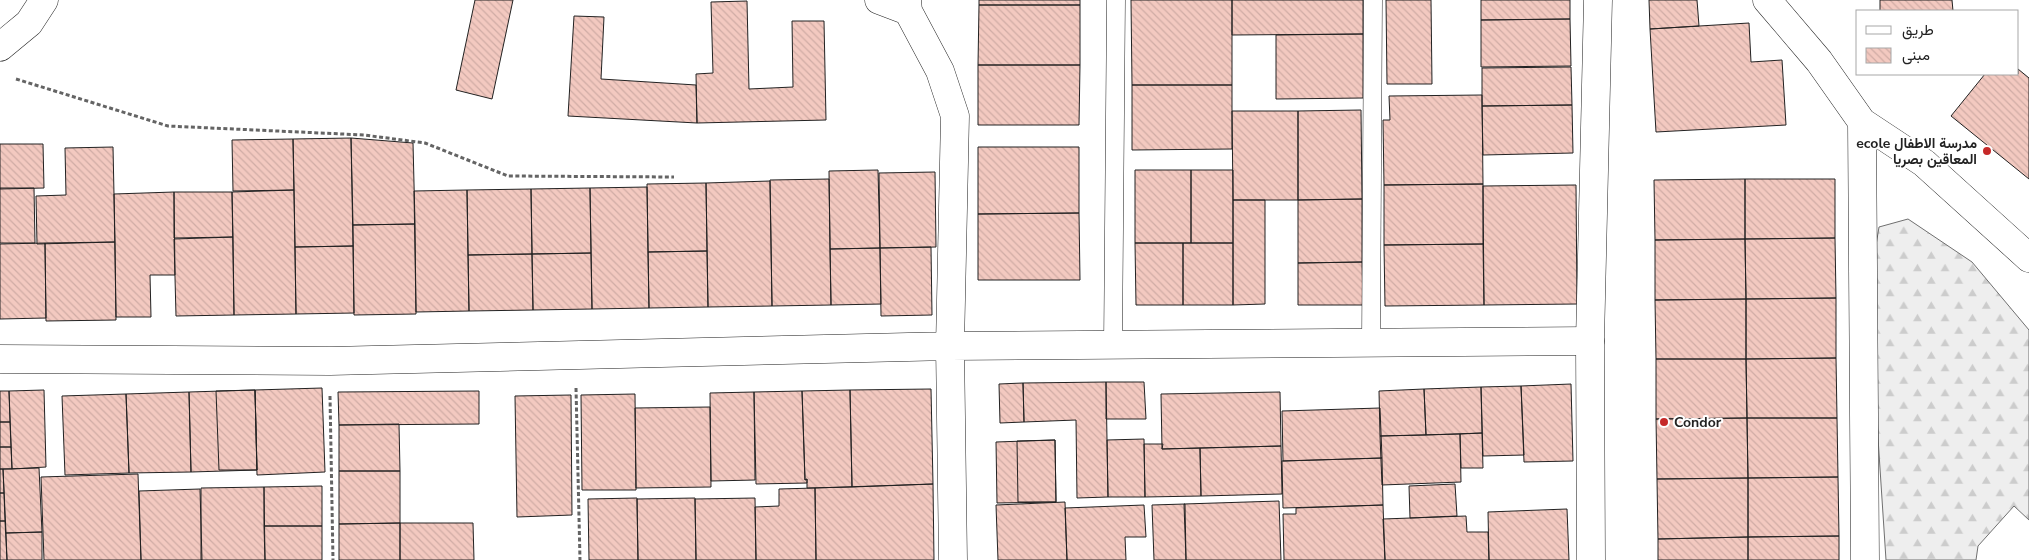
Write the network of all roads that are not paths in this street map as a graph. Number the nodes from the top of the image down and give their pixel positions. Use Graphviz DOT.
graph roads {
  1 [pos="44,0"];
  2 [pos="879,0"];
  3 [pos="1116,0"];
  4 [pos="1373,0"];
  5 [pos="1598,0"];
  6 [pos="1767,0"];
  7 [pos="908,6"];
  8 [pos="0,47"];
  9 [pos="1862,122"];
  10 [pos="2029,258"];
  11 [pos="1590,341"];
  12 [pos="1371,343"];
  13 [pos="1113,345"];
  14 [pos="950,346"];
  15 [pos="0,359"];
  16 [pos="954,560"];
  17 [pos="1592,560"];
  18 [pos="1865,560"];
  1 -- 8 [label="street"];
  2 -- 7 [label="street"];
  3 -- 13 [label="lane"];
  4 -- 12 [label="lane"];
  5 -- 11 [label="street"];
  6 -- 9 [label="street"];
  7 -- 14 [label="street"];
  9 -- 10 [label="street"];
  9 -- 18 [label="street"];
  11 -- 12 [label="street"];
  11 -- 17 [label="street"];
  12 -- 13 [label="street"];
  13 -- 14 [label="street"];
  14 -- 15 [label="street"];
  14 -- 16 [label="street"];
}
